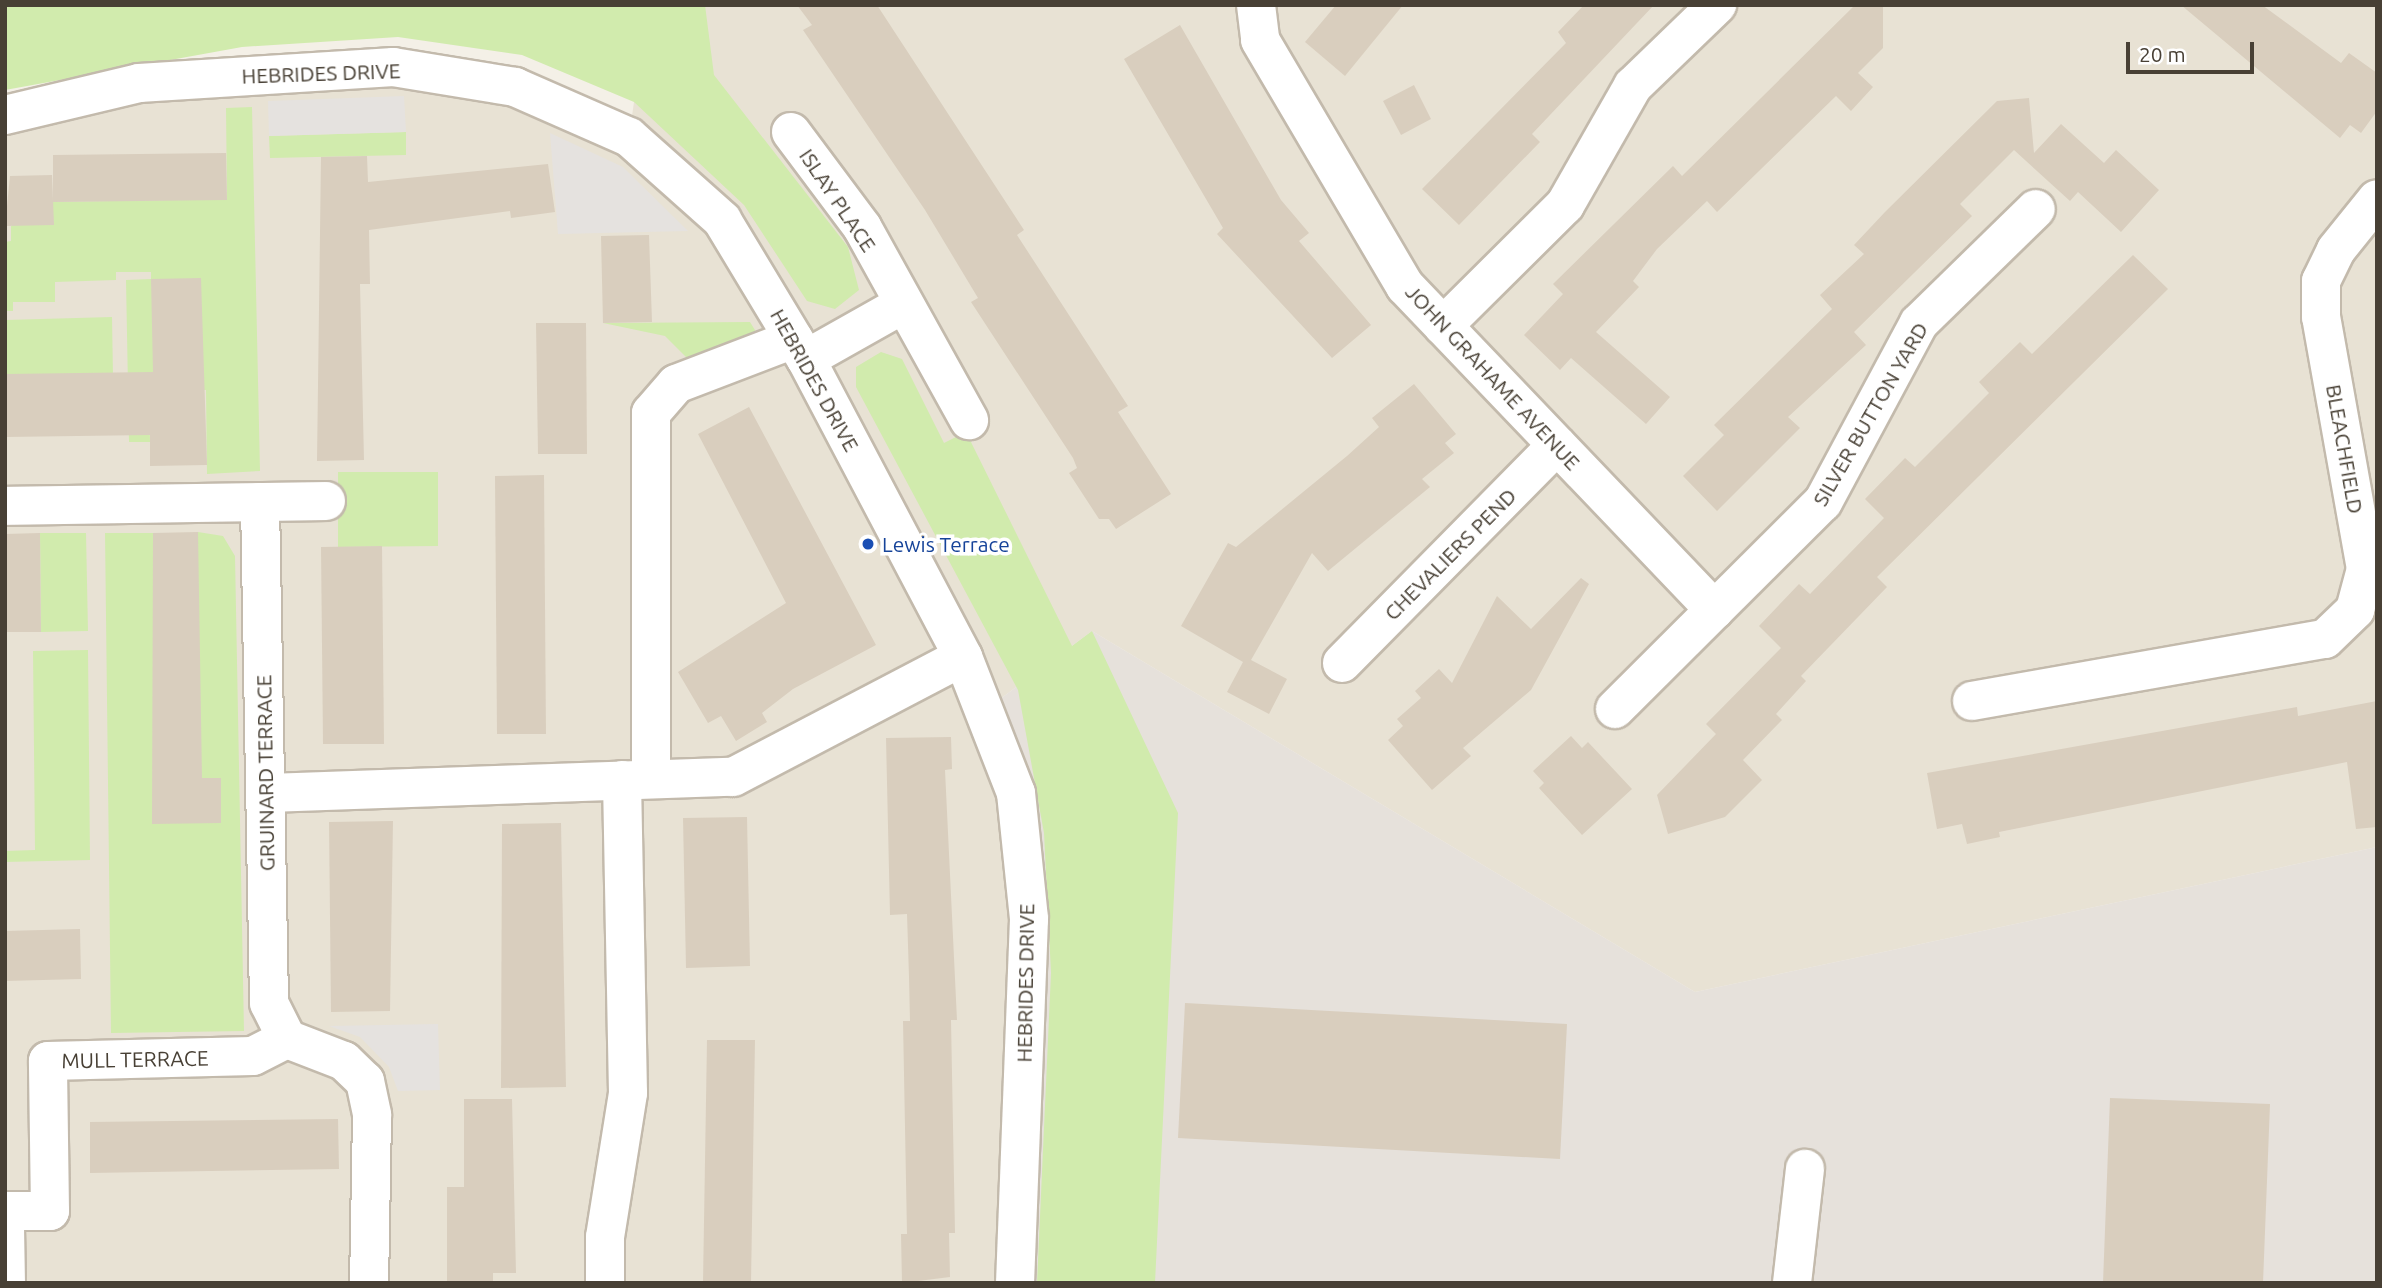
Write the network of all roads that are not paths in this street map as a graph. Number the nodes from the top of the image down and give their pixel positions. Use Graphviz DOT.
graph roads {
  1 [pos="1256,5"];
  2 [pos="1717,5"];
  3 [pos="5,116"];
  4 [pos="791,132"];
  5 [pos="2377,199"];
  6 [pos="2036,209"];
  7 [pos="902,306"];
  8 [pos="1443,326"];
  9 [pos="800,349"];
  10 [pos="969,420"];
  11 [pos="1558,445"];
  12 [pos="326,501"];
  13 [pos="260,502"];
  14 [pos="5,506"];
  15 [pos="1715,610"];
  16 [pos="963,656"];
  17 [pos="1342,663"];
  18 [pos="1972,701"];
  19 [pos="1615,709"];
  20 [pos="636,780"];
  21 [pos="266,793"];
  22 [pos="287,1039"];
  23 [pos="1805,1169"];
  24 [pos="5,1211"];
  25 [pos="5,1227"];
  26 [pos="5,1249"];
  27 [pos="6,1283"];
  28 [pos="369,1283"];
  29 [pos="605,1283"];
  30 [pos="1015,1283"];
  31 [pos="1792,1283"];
  1 -- 8 [label="street, JOHN GRAHAME AVENUE"];
  2 -- 8 [label="street"];
  3 -- 9 [label="street, HEBRIDES DRIVE"];
  4 -- 7 [label="street, ISLAY PLACE"];
  5 -- 18 [label="street, BLEACHFIELD"];
  6 -- 15 [label="street, SILVER BUTTON YARD"];
  7 -- 9 [label="street"];
  7 -- 10 [label="street, ISLAY PLACE"];
  8 -- 11 [label="street, JOHN GRAHAME AVENUE"];
  9 -- 16 [label="street, HEBRIDES DRIVE"];
  9 -- 20 [label="street"];
  11 -- 15 [label="street, JOHN GRAHAME AVENUE"];
  11 -- 17 [label="street, CHEVALIERS PEND"];
  12 -- 13 [label="street"];
  13 -- 14 [label="street"];
  13 -- 21 [label="street, GRUINARD TERRACE"];
  15 -- 19 [label="street, SILVER BUTTON YARD"];
  16 -- 20 [label="street"];
  16 -- 30 [label="street, HEBRIDES DRIVE"];
  20 -- 21 [label="street"];
  20 -- 29 [label="street"];
  21 -- 22 [label="street, GRUINARD TERRACE"];
  22 -- 24 [label="street, MULL TERRACE"];
  22 -- 28 [label="street"];
  23 -- 31 [label="street"];
  25 -- 26 [label="street"];
  26 -- 27 [label="street"];
}
